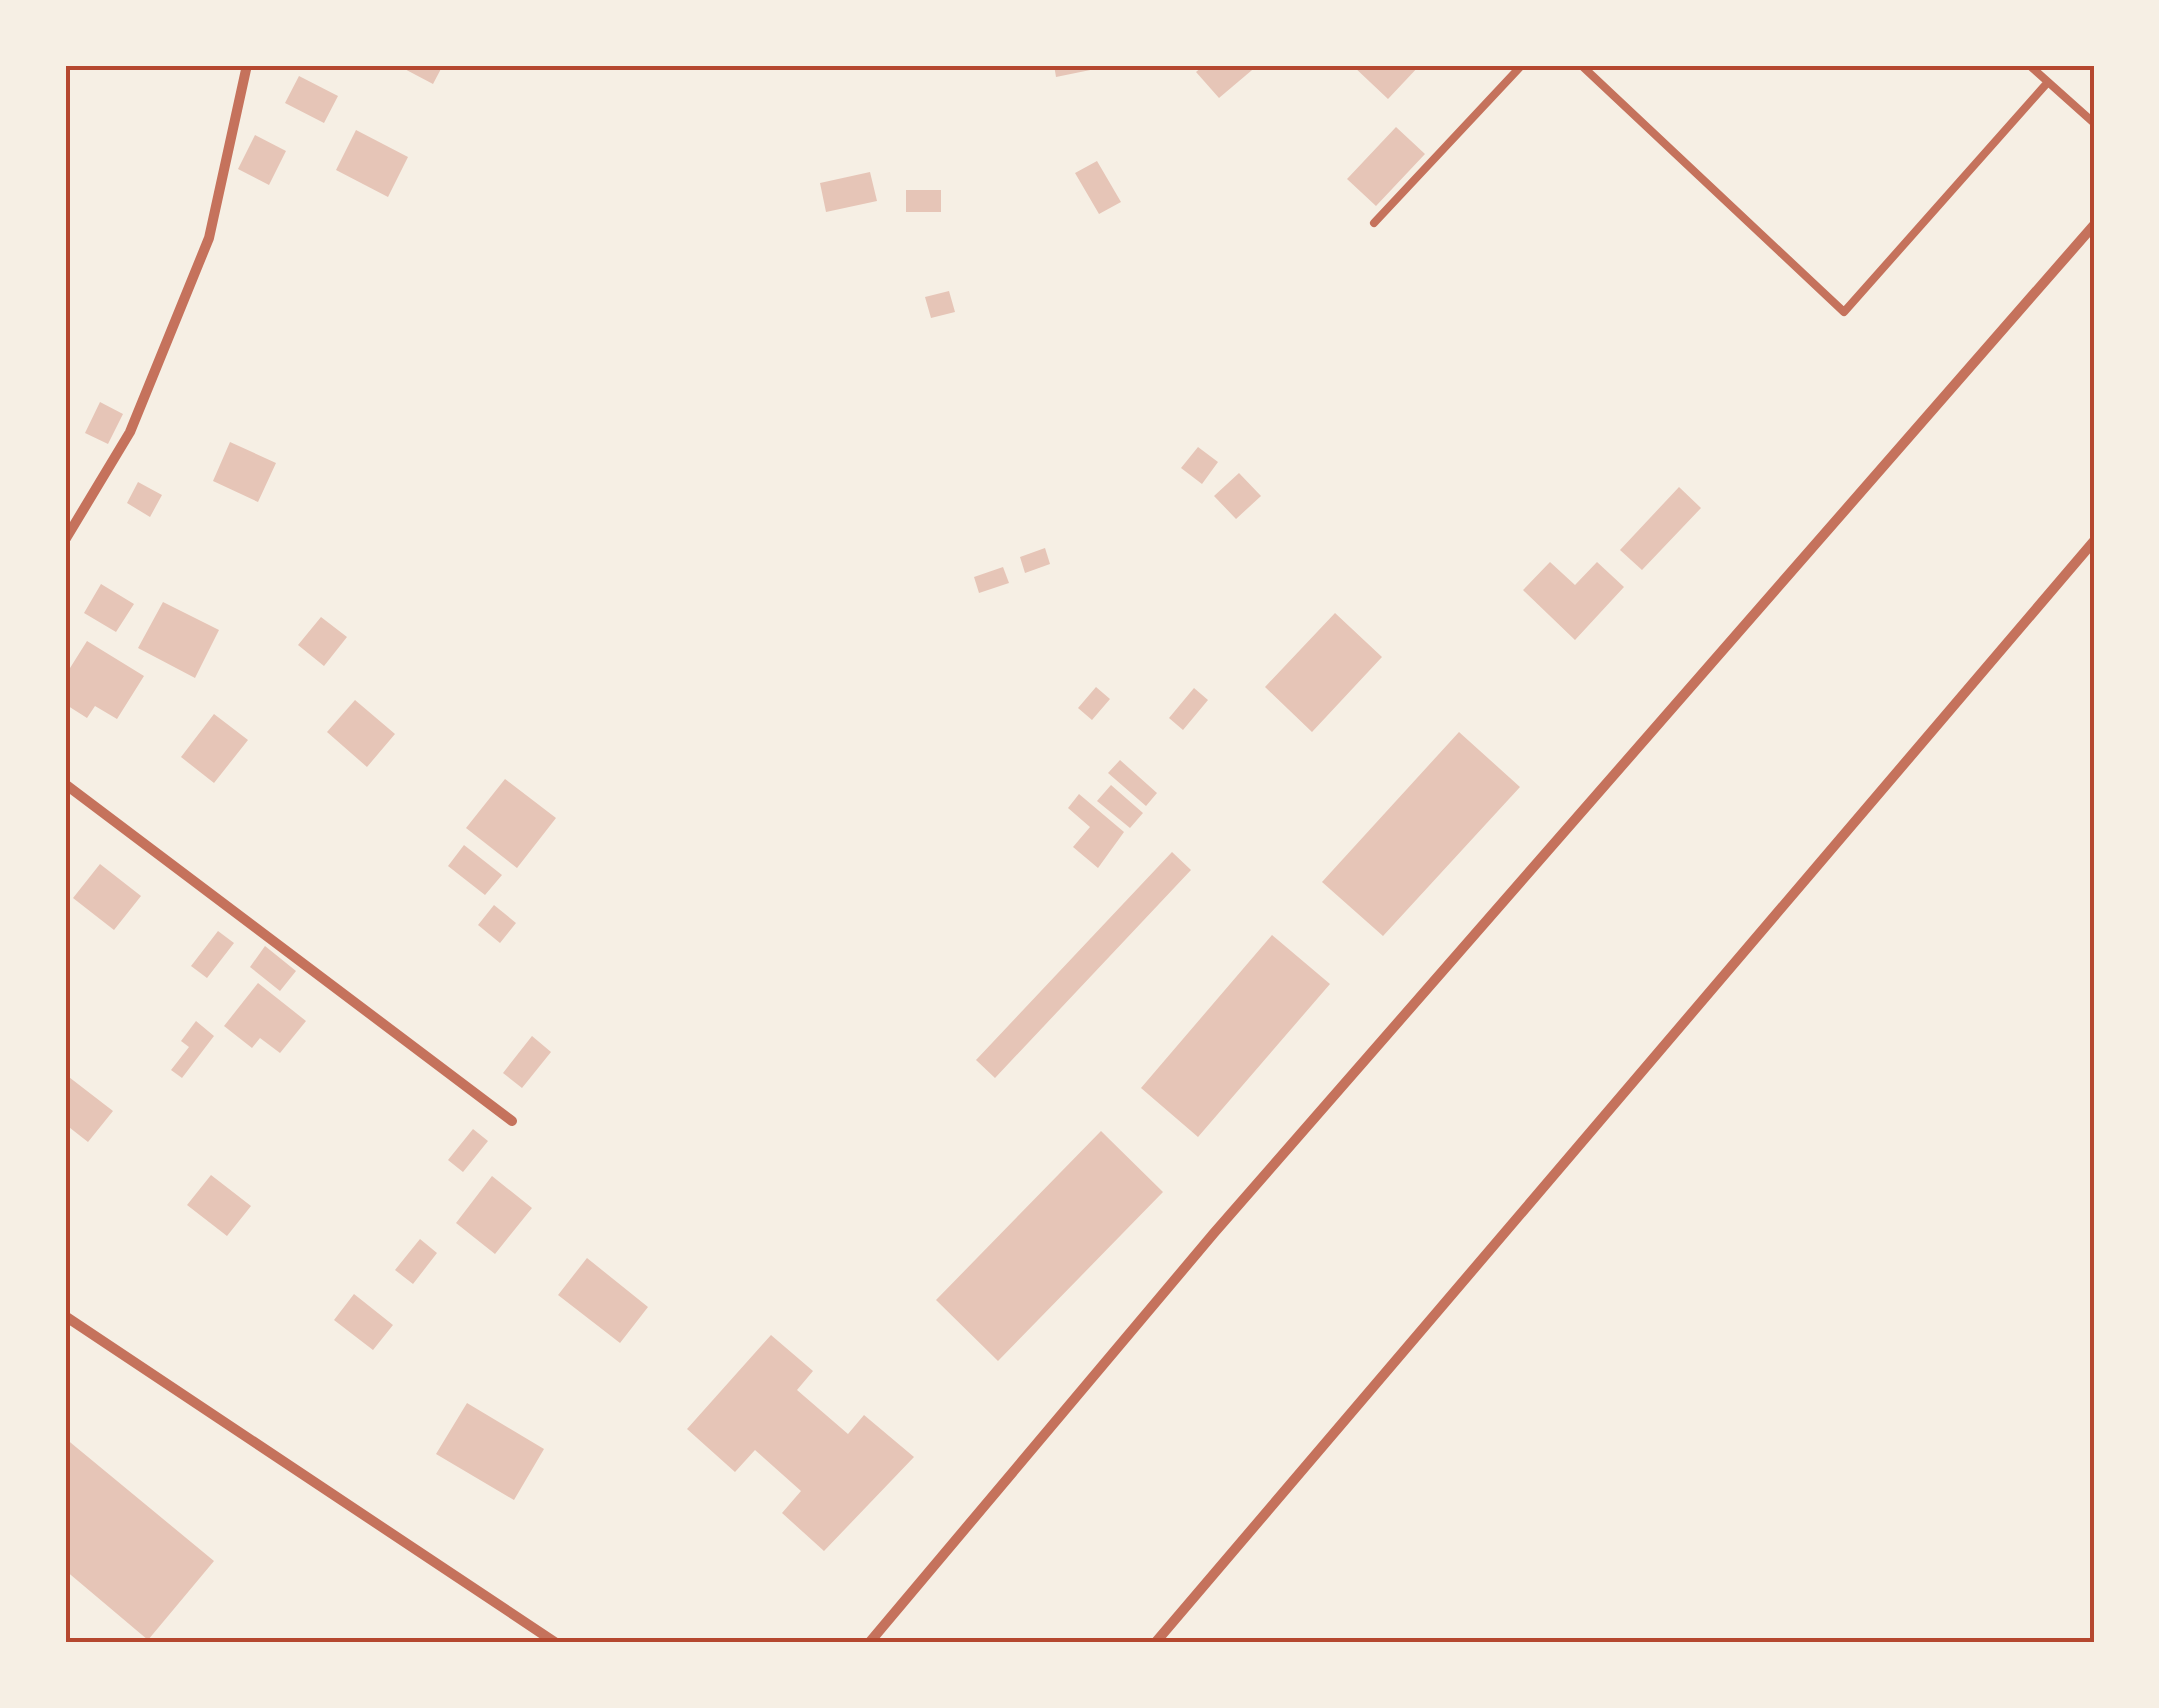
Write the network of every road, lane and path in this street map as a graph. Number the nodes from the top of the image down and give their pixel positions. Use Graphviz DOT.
graph roads {
  1 [pos="248,65"];
  2 [pos="1522,65"];
  3 [pos="1580,65"];
  4 [pos="2030,65"];
  5 [pos="2048,82"];
  6 [pos="2094,123"];
  7 [pos="1374,223"];
  8 [pos="2094,225"];
  9 [pos="65,540"];
  10 [pos="2094,541"];
  11 [pos="65,784"];
  12 [pos="512,1122"];
  13 [pos="65,1316"];
  14 [pos="556,1643"];
  15 [pos="868,1643"];
  16 [pos="1155,1643"];
  1 -- 9 [label="street"];
  2 -- 7 [label="lane"];
  3 -- 5 [label="lane"];
  4 -- 5 [label="lane"];
  5 -- 6 [label="lane"];
  8 -- 15 [label="street"];
  10 -- 16 [label="street"];
  11 -- 12 [label="street"];
  13 -- 14 [label="street"];
}
